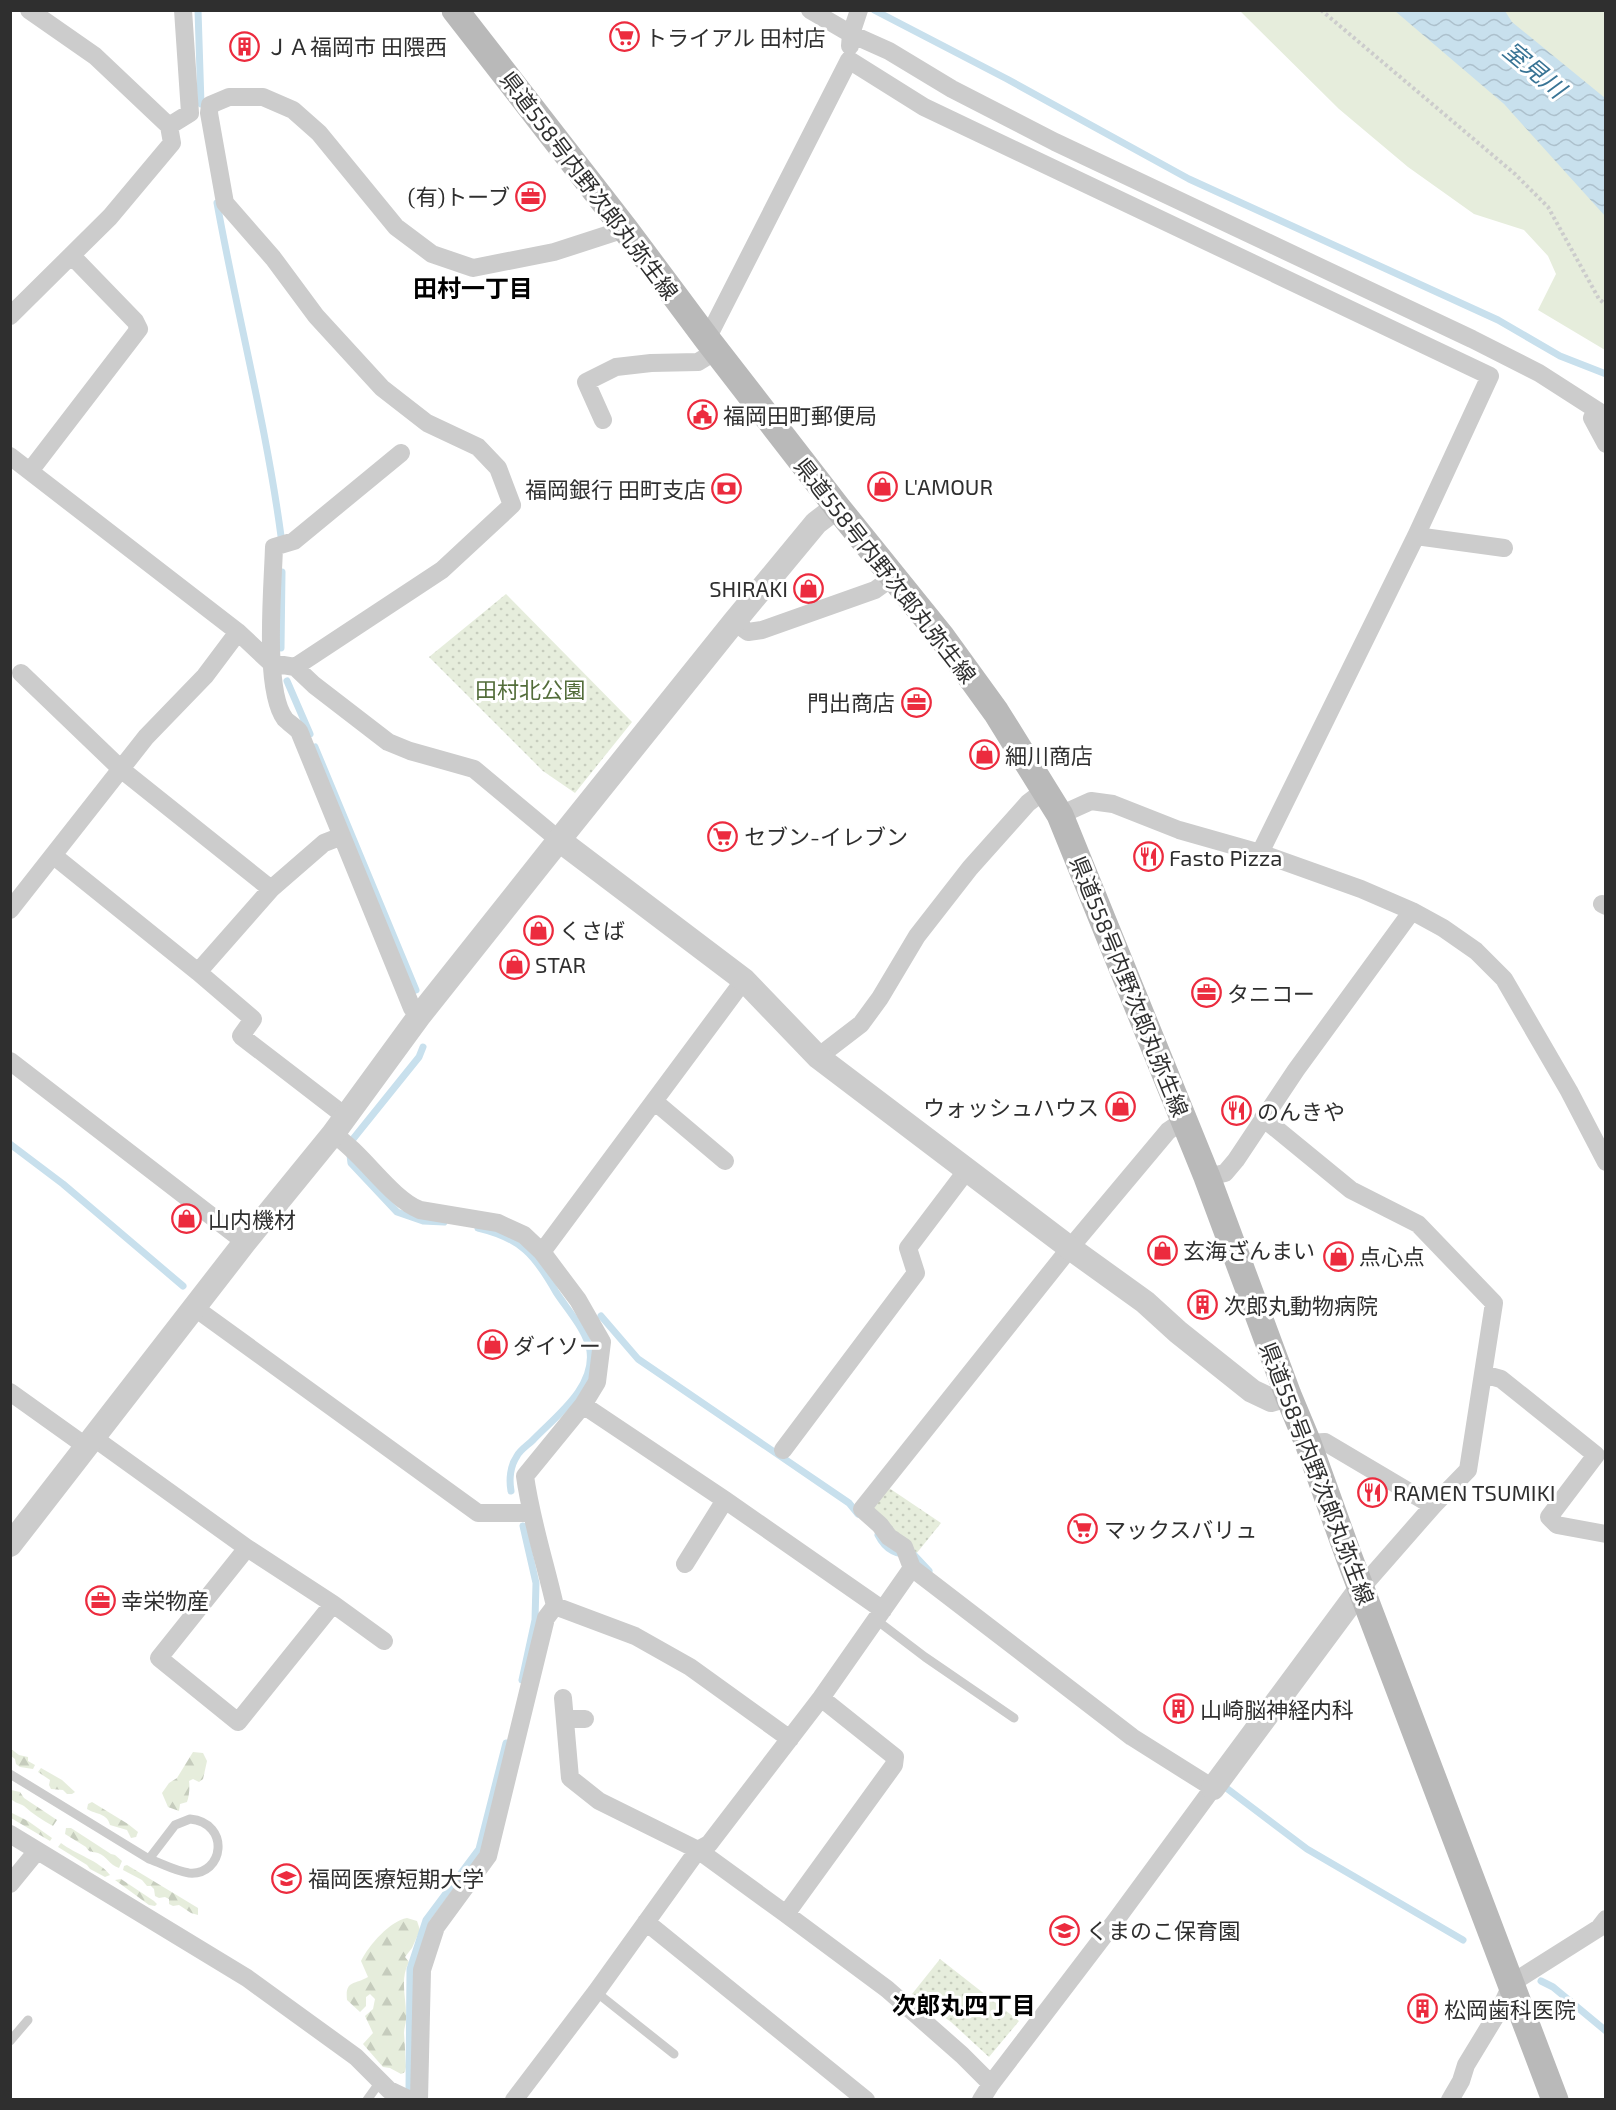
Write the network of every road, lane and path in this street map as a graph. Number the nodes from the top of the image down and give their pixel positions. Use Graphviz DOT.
graph roads {
  1 [pos="29,10"];
  2 [pos="183,10"];
  3 [pos="455,10"];
  4 [pos="810,10"];
  5 [pos="1321,10"];
  6 [pos="858,13"];
  7 [pos="851,34"];
  8 [pos="849,60"];
  9 [pos="190,112"];
  10 [pos="209,113"];
  11 [pos="169,126"];
  12 [pos="625,229"];
  13 [pos="72,256"];
  14 [pos="1605,305"];
  15 [pos="10,316"];
  16 [pos="712,345"];
  17 [pos="1601,413"];
  18 [pos="603,420"];
  19 [pos="1605,444"];
  20 [pos="401,453"];
  21 [pos="10,456"];
  22 [pos="30,471"];
  23 [pos="837,507"];
  24 [pos="1416,536"];
  25 [pos="1504,548"];
  26 [pos="893,577"];
  27 [pos="734,621"];
  28 [pos="238,632"];
  29 [pos="271,663"];
  30 [pos="295,667"];
  31 [pos="21,673"];
  32 [pos="122,771"];
  33 [pos="1046,790"];
  34 [pos="1060,815"];
  35 [pos="342,836"];
  36 [pos="559,840"];
  37 [pos="1260,853"];
  38 [pos="54,856"];
  39 [pos="272,890"];
  40 [pos="10,910"];
  41 [pos="1412,910"];
  42 [pos="198,972"];
  43 [pos="744,980"];
  44 [pos="420,1015"];
  45 [pos="818,1057"];
  46 [pos="10,1061"];
  47 [pos="654,1101"];
  48 [pos="1263,1118"];
  49 [pos="1184,1120"];
  50 [pos="339,1125"];
  51 [pos="725,1161"];
  52 [pos="1605,1162"];
  53 [pos="967,1170"];
  54 [pos="1207,1177"];
  55 [pos="245,1242"];
  56 [pos="1070,1248"];
  57 [pos="542,1252"];
  58 [pos="195,1308"];
  59 [pos="1483,1374"];
  60 [pos="10,1392"];
  61 [pos="1288,1395"];
  62 [pos="583,1405"];
  63 [pos="91,1442"];
  64 [pos="1308,1443"];
  65 [pos="783,1450"];
  66 [pos="725,1500"];
  67 [pos="1433,1506"];
  68 [pos="530,1513"];
  69 [pos="1605,1534"];
  70 [pos="10,1545"];
  71 [pos="247,1548"];
  72 [pos="908,1559"];
  73 [pos="685,1563"];
  74 [pos="1362,1587"];
  75 [pos="333,1604"];
  76 [pos="555,1606"];
  77 [pos="879,1614"];
  78 [pos="384,1641"];
  79 [pos="563,1698"];
  80 [pos="821,1698"];
  81 [pos="1014,1718"];
  82 [pos="566,1719"];
  83 [pos="585,1719"];
  84 [pos="790,1739"];
  85 [pos="10,1774"];
  86 [pos="1217,1782"];
  87 [pos="10,1834"];
  88 [pos="699,1850"];
  89 [pos="37,1851"];
  90 [pos="149,1859"];
  91 [pos="10,1884"];
  92 [pos="786,1914"];
  93 [pos="1605,1919"];
  94 [pos="646,1922"];
  95 [pos="1512,1983"];
  96 [pos="596,1992"];
  97 [pos="28,2020"];
  98 [pos="10,2042"];
  99 [pos="674,2054"];
  100 [pos="380,2082"];
  101 [pos="984,2095"];
  102 [pos="367,2100"];
  103 [pos="410,2100"];
  104 [pos="419,2100"];
  105 [pos="514,2100"];
  106 [pos="866,2100"];
  107 [pos="1450,2100"];
  108 [pos="1555,2100"];
  1 -- 11 [label="street"];
  2 -- 9 [label="street"];
  3 -- 12 [label="main road, 県道558号内野次郎丸弥生線"];
  4 -- 7 [label="street"];
  5 -- 14 [label="path"];
  6 -- 7 [label="street"];
  7 -- 8 [label="street"];
  7 -- 17 [label="street"];
  8 -- 16 [label="street"];
  8 -- 24 [label="street"];
  9 -- 10 [label="street"];
  9 -- 11 [label="street"];
  10 -- 12 [label="street"];
  10 -- 30 [label="street"];
  11 -- 13 [label="street"];
  12 -- 16 [label="main road, 県道558号内野次郎丸弥生線"];
  13 -- 15 [label="street"];
  13 -- 22 [label="street"];
  16 -- 18 [label="street"];
  16 -- 23 [label="main road, 県道558号内野次郎丸弥生線"];
  17 -- 19 [label="street"];
  20 -- 29 [label="street"];
  21 -- 22 [label="street"];
  22 -- 28 [label="street"];
  23 -- 26 [label="main road, 県道558号内野次郎丸弥生線"];
  23 -- 27 [label="street"];
  24 -- 25 [label="street"];
  24 -- 37 [label="street"];
  26 -- 27 [label="street"];
  26 -- 33 [label="main road, 県道558号内野次郎丸弥生線"];
  27 -- 36 [label="street"];
  28 -- 29 [label="street"];
  28 -- 32 [label="street"];
  29 -- 30 [label="street"];
  29 -- 35 [label="street"];
  30 -- 36 [label="street"];
  31 -- 32 [label="street"];
  32 -- 38 [label="street"];
  32 -- 39 [label="street"];
  33 -- 34 [label="main road, 県道558号内野次郎丸弥生線"];
  33 -- 45 [label="street"];
  34 -- 37 [label="street"];
  34 -- 49 [label="main road, 県道558号内野次郎丸弥生線"];
  35 -- 39 [label="street"];
  35 -- 44 [label="street"];
  36 -- 43 [label="street"];
  36 -- 44 [label="street"];
  37 -- 41 [label="street"];
  38 -- 40 [label="street"];
  38 -- 42 [label="street"];
  39 -- 42 [label="street"];
  41 -- 48 [label="street"];
  41 -- 52 [label="street"];
  42 -- 50 [label="street"];
  43 -- 45 [label="street"];
  43 -- 47 [label="street"];
  44 -- 50 [label="street"];
  45 -- 53 [label="street"];
  46 -- 55 [label="street"];
  47 -- 51 [label="street"];
  47 -- 57 [label="street"];
  48 -- 54 [label="street"];
  48 -- 59 [label="street"];
  49 -- 54 [label="main road, 県道558号内野次郎丸弥生線"];
  49 -- 56 [label="street"];
  50 -- 55 [label="street"];
  50 -- 57 [label="street"];
  53 -- 56 [label="street"];
  53 -- 65 [label="street"];
  54 -- 61 [label="main road, 県道558号内野次郎丸弥生線"];
  55 -- 58 [label="street"];
  56 -- 61 [label="street"];
  56 -- 72 [label="street"];
  57 -- 62 [label="street"];
  58 -- 63 [label="street"];
  58 -- 68 [label="street"];
  59 -- 67 [label="street"];
  59 -- 69 [label="street"];
  60 -- 63 [label="street"];
  61 -- 64 [label="main road, 県道558号内野次郎丸弥生線"];
  62 -- 66 [label="street"];
  62 -- 68 [label="street"];
  63 -- 70 [label="street"];
  63 -- 71 [label="street"];
  64 -- 67 [label="street"];
  64 -- 74 [label="main road, 県道558号内野次郎丸弥生線"];
  66 -- 73 [label="street"];
  66 -- 77 [label="street"];
  67 -- 74 [label="street"];
  68 -- 76 [label="street"];
  71 -- 75 [label="street"];
  71 -- 75 [label="street"];
  72 -- 77 [label="street"];
  72 -- 86 [label="street"];
  74 -- 86 [label="street"];
  74 -- 95 [label="main road, 県道558号内野次郎丸弥生線"];
  75 -- 78 [label="street"];
  76 -- 84 [label="street"];
  76 -- 104 [label="street"];
  77 -- 80 [label="street"];
  77 -- 81 [label="lane"];
  79 -- 82 [label="street"];
  80 -- 84 [label="street"];
  80 -- 92 [label="street"];
  82 -- 83 [label="street"];
  82 -- 88 [label="street"];
  84 -- 88 [label="street"];
  85 -- 90 [label="lane"];
  86 -- 101 [label="street"];
  87 -- 89 [label="street"];
  88 -- 92 [label="street"];
  88 -- 94 [label="street"];
  89 -- 91 [label="street"];
  89 -- 100 [label="street"];
  90 -- 90 [label="lane"];
  92 -- 101 [label="street"];
  93 -- 95 [label="street"];
  94 -- 96 [label="street"];
  94 -- 106 [label="street"];
  95 -- 107 [label="street"];
  95 -- 108 [label="main road, 県道558号内野次郎丸弥生線"];
  96 -- 99 [label="lane"];
  96 -- 105 [label="street"];
  97 -- 98 [label="lane"];
  100 -- 102 [label="lane"];
  100 -- 103 [label="street"];
}
